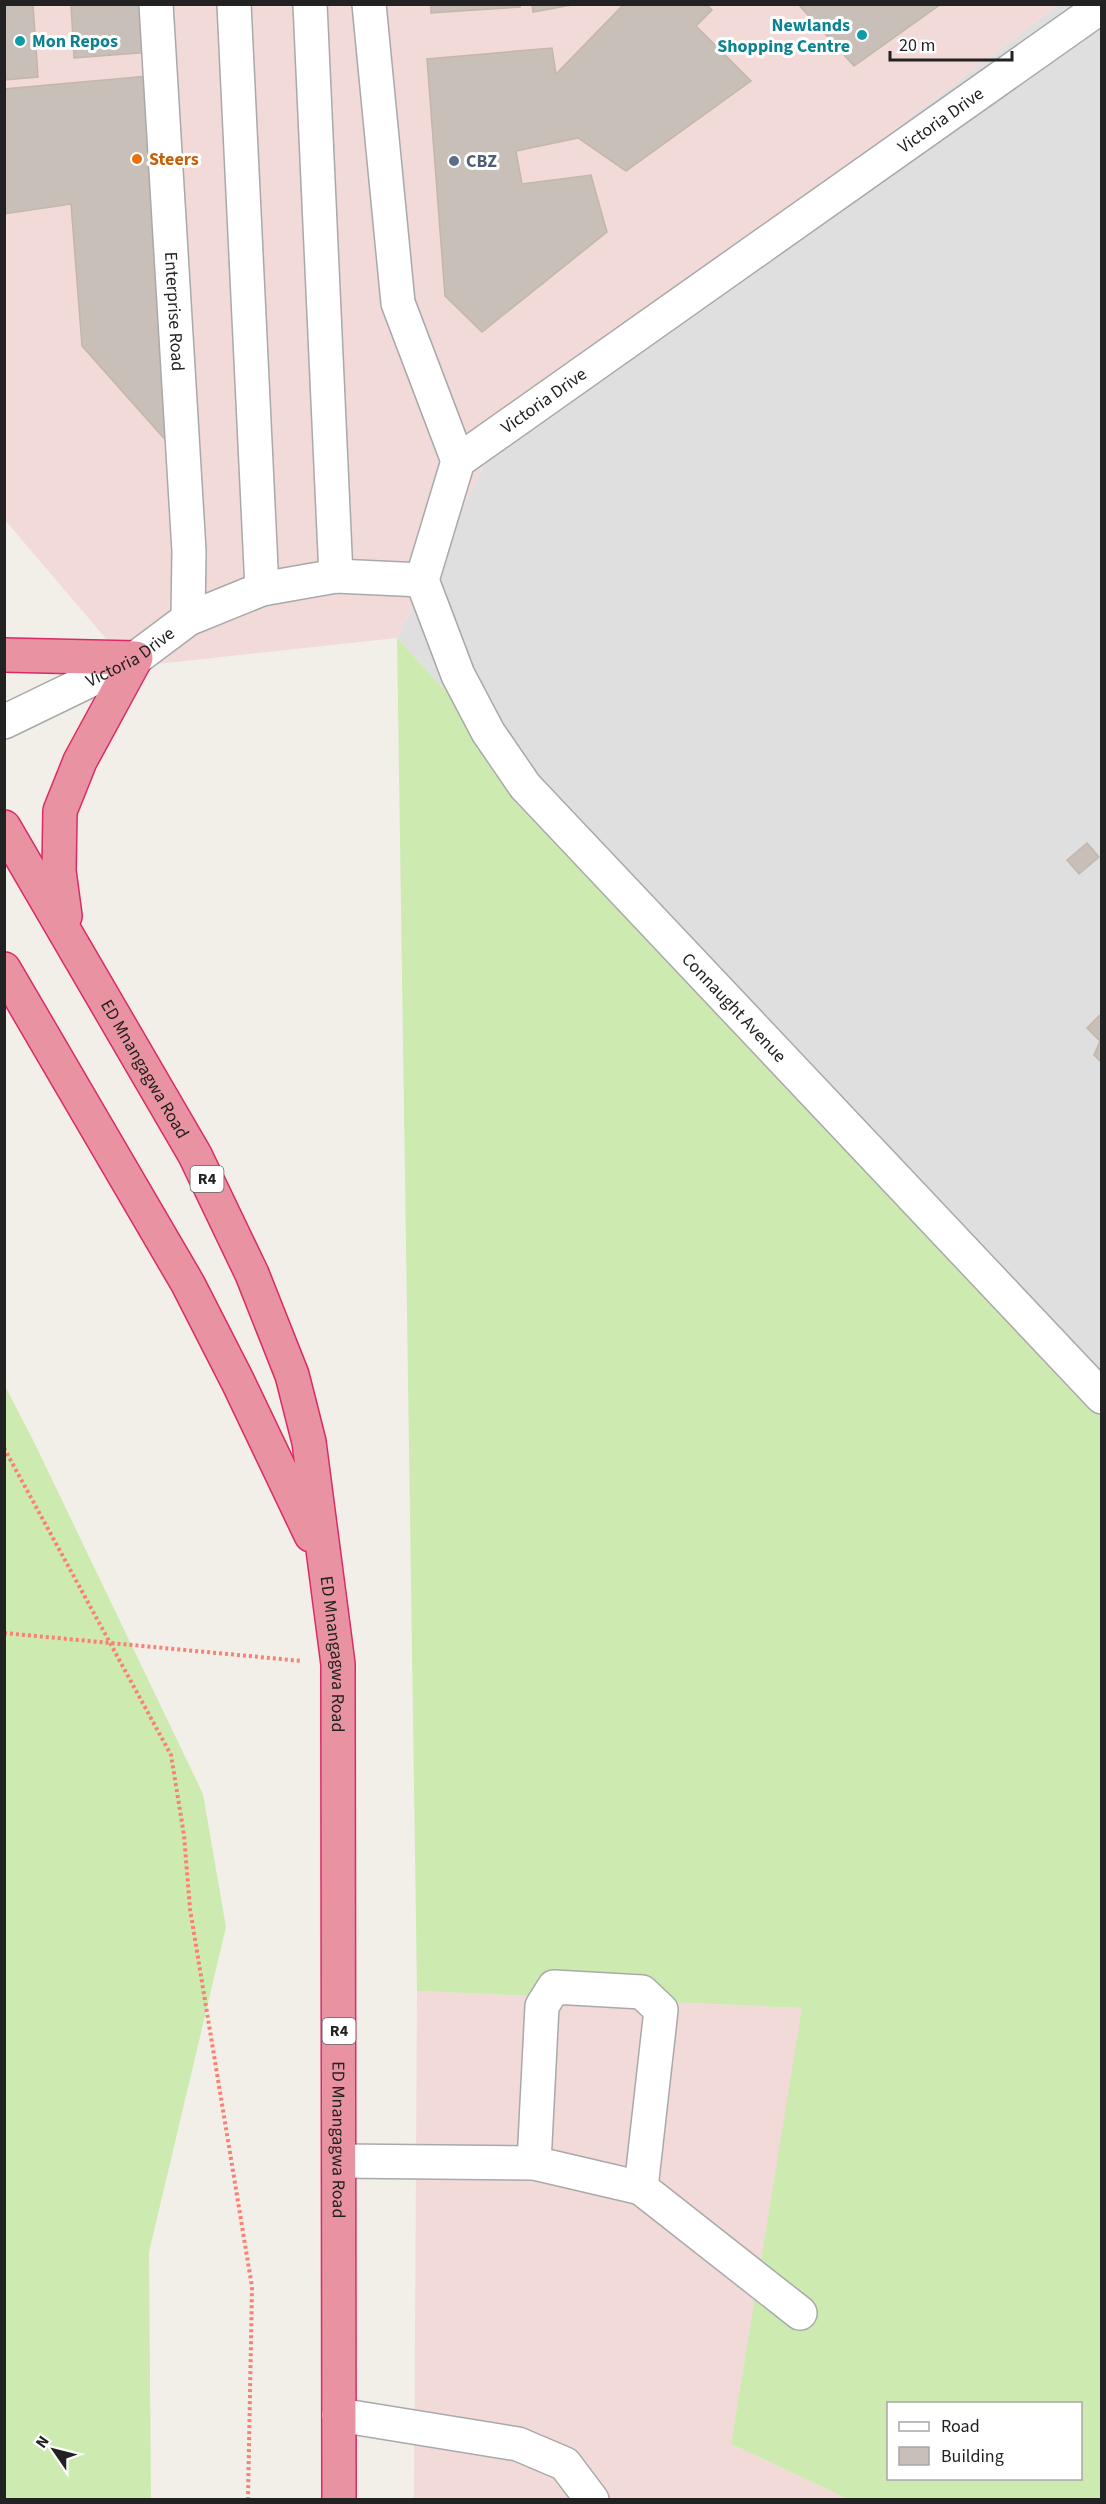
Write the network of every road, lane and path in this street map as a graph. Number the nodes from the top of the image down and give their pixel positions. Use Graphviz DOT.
graph roads {
  1 [pos="156,4"];
  2 [pos="234,4"];
  3 [pos="310,4"];
  4 [pos="369,4"];
  5 [pos="1101,6"];
  6 [pos="458,461"];
  7 [pos="336,576"];
  8 [pos="422,580"];
  9 [pos="262,589"];
  10 [pos="188,619"];
  11 [pos="4,655"];
  12 [pos="136,658"];
  13 [pos="4,722"];
  14 [pos="4,827"];
  15 [pos="68,933"];
  16 [pos="4,969"];
  17 [pos="1101,1397"];
  18 [pos="4,1448"];
  19 [pos="324,1564"];
  20 [pos="4,1634"];
  21 [pos="110,1643"];
  22 [pos="338,1664"];
  23 [pos="339,2162"];
  24 [pos="534,2163"];
  25 [pos="640,2188"];
  26 [pos="800,2313"];
  27 [pos="339,2415"];
  28 [pos="248,2499"];
  29 [pos="339,2499"];
  30 [pos="591,2499"];
  1 -- 10 [label="street, Enterprise Road"];
  2 -- 9 [label="street"];
  3 -- 7 [label="street"];
  4 -- 6 [label="street"];
  5 -- 6 [label="street, Victoria Drive"];
  6 -- 8 [label="street"];
  7 -- 8 [label="street, Victoria Drive"];
  7 -- 9 [label="street, Victoria Drive"];
  8 -- 17 [label="street, Connaught Avenue"];
  9 -- 10 [label="street, Victoria Drive"];
  10 -- 12 [label="street, Victoria Drive"];
  11 -- 12 [label="highway"];
  12 -- 13 [label="street, Victoria Drive"];
  12 -- 15 [label="highway"];
  14 -- 15 [label="highway, ED Mnangagwa Road / R4"];
  15 -- 19 [label="highway, ED Mnangagwa Road / R4"];
  16 -- 19 [label="highway, ED Mnangagwa Road / R4"];
  18 -- 21 [label="path"];
  19 -- 22 [label="highway, ED Mnangagwa Road / R4"];
  20 -- 21 [label="path"];
  21 -- 22 [label="path"];
  21 -- 28 [label="path"];
  22 -- 23 [label="highway, ED Mnangagwa Road / R4"];
  23 -- 24 [label="street"];
  23 -- 27 [label="highway, ED Mnangagwa Road / R4"];
  24 -- 25 [label="street"];
  24 -- 25 [label="street"];
  25 -- 26 [label="street"];
  27 -- 29 [label="highway, ED Mnangagwa Road / R4"];
  27 -- 30 [label="street"];
}
